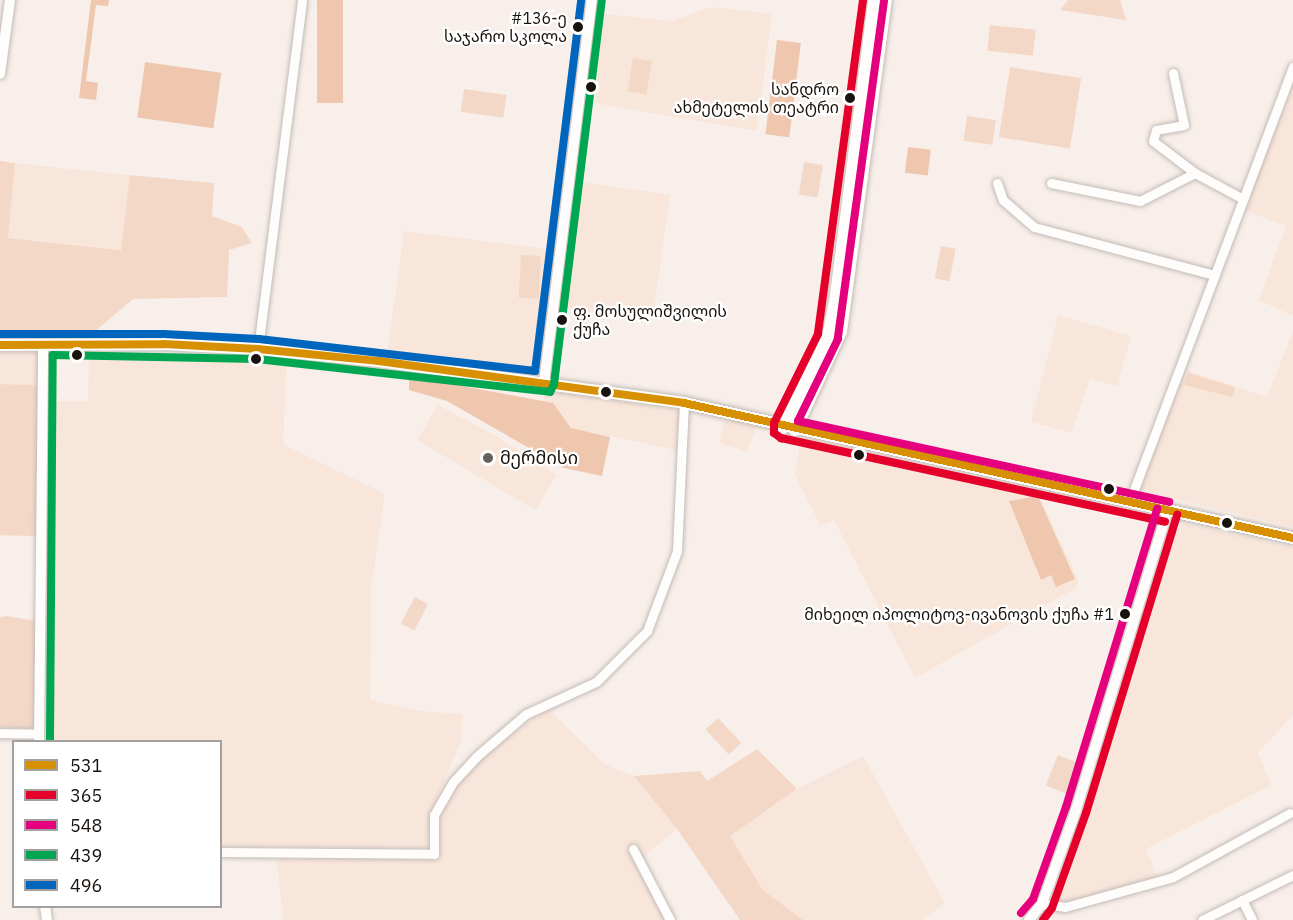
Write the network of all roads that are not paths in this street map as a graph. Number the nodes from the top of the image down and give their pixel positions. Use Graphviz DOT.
graph roads {
  1 [pos="10,0"];
  2 [pos="302,0"];
  3 [pos="592,0"];
  4 [pos="874,0"];
  5 [pos="886,0"];
  6 [pos="876,32"];
  7 [pos="1,56"];
  8 [pos="1293,68"];
  9 [pos="1173,72"];
  10 [pos="0,74"];
  11 [pos="1195,173"];
  12 [pos="997,183"];
  13 [pos="1051,183"];
  14 [pos="1243,199"];
  15 [pos="1215,275"];
  16 [pos="43,344"];
  17 [pos="0,345"];
  18 [pos="258,349"];
  19 [pos="544,383"];
  20 [pos="684,404"];
  21 [pos="789,429"];
  22 [pos="1129,503"];
  23 [pos="1167,512"];
  24 [pos="1293,538"];
  25 [pos="0,733"];
  26 [pos="39,738"];
  27 [pos="1290,813"];
  28 [pos="633,849"];
  29 [pos="222,852"];
  30 [pos="1293,875"];
  31 [pos="1242,900"];
  32 [pos="1042,904"];
  33 [pos="670,920"];
  34 [pos="1029,920"];
  35 [pos="1202,920"];
  36 [pos="1252,920"];
  1 -- 7 [label="street"];
  2 -- 18 [label="street"];
  3 -- 19 [label="street"];
  4 -- 6 [label="main road"];
  5 -- 6 [label="main road"];
  6 -- 21 [label="main road"];
  7 -- 10 [label="street"];
  8 -- 14 [label="street"];
  9 -- 11 [label="street"];
  11 -- 13 [label="street"];
  11 -- 14 [label="street"];
  12 -- 15 [label="street"];
  14 -- 15 [label="street"];
  15 -- 22 [label="street"];
  16 -- 17 [label="main road"];
  16 -- 18 [label="main road"];
  16 -- 26 [label="street"];
  18 -- 19 [label="main road"];
  19 -- 20 [label="main road"];
  20 -- 21 [label="main road"];
  20 -- 29 [label="street"];
  21 -- 22 [label="main road"];
  22 -- 23 [label="main road"];
  23 -- 24 [label="main road"];
  23 -- 32 [label="street"];
  25 -- 26 [label="street"];
  27 -- 32 [label="street"];
  28 -- 33 [label="street"];
  30 -- 31 [label="street"];
  31 -- 35 [label="street"];
  31 -- 36 [label="street"];
  32 -- 34 [label="street"];
}
